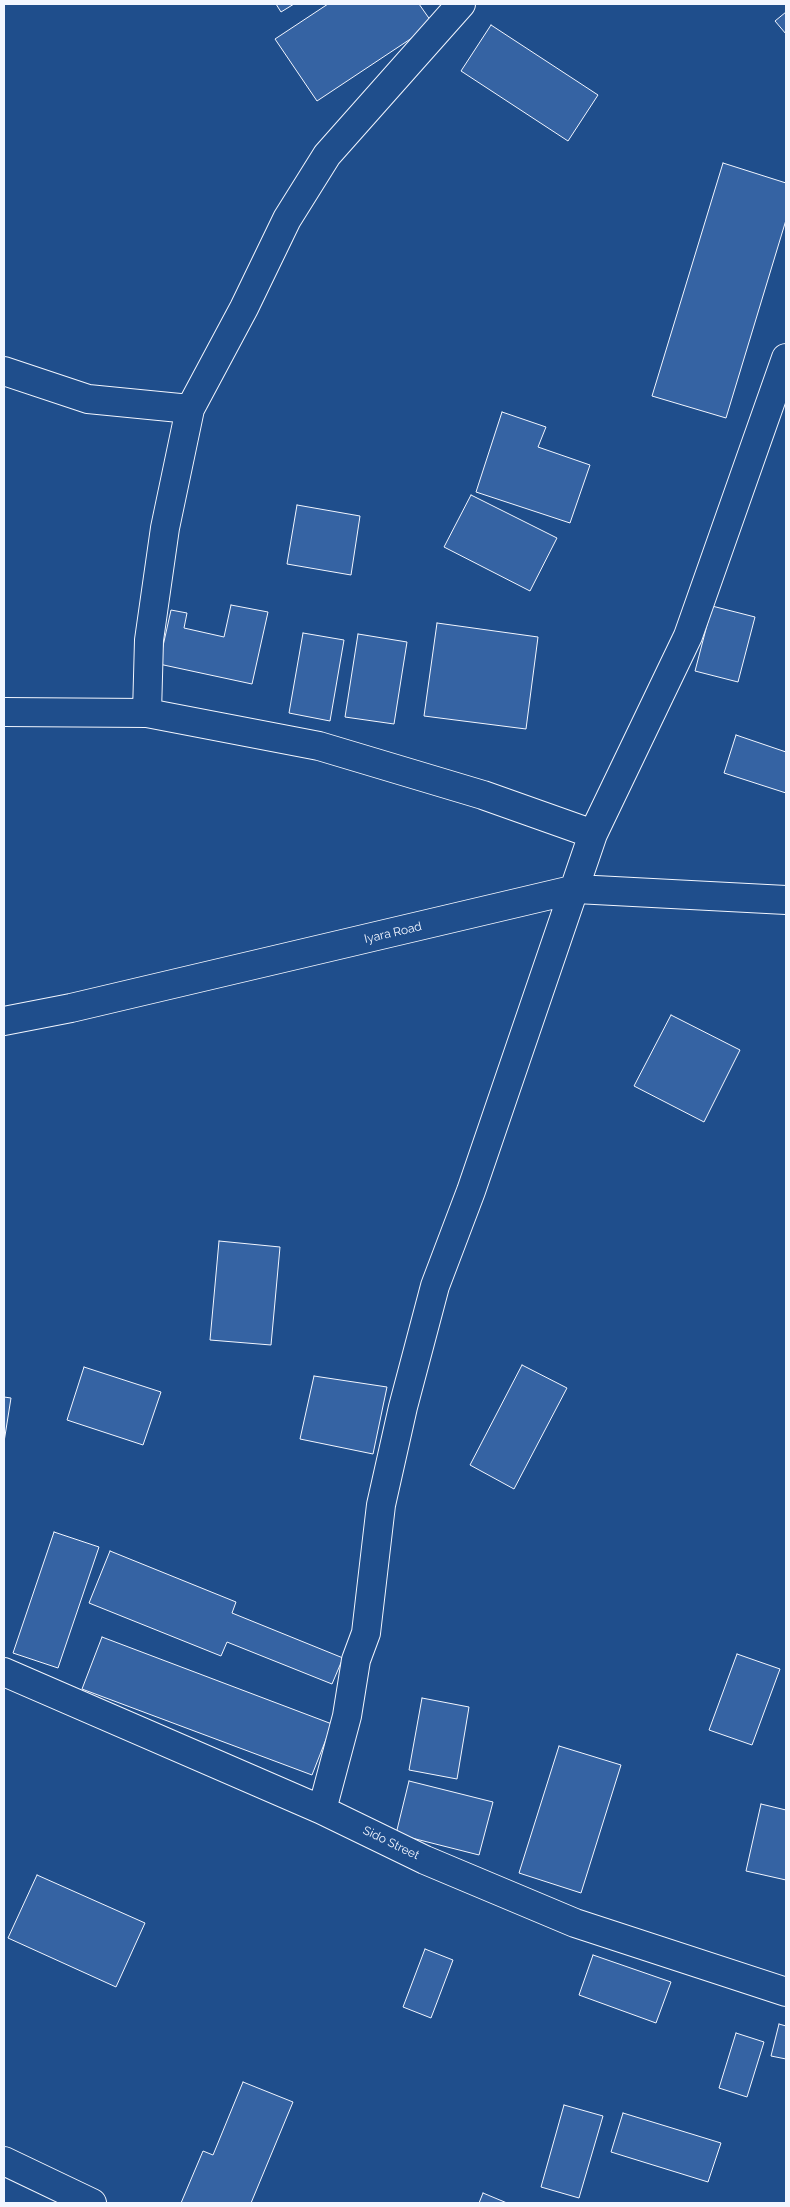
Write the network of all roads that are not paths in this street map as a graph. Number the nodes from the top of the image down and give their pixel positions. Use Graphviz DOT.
graph roads {
  1 [pos="461,4"];
  2 [pos="786,358"];
  3 [pos="4,371"];
  4 [pos="190,409"];
  5 [pos="4,712"];
  6 [pos="146,712"];
  7 [pos="594,834"];
  8 [pos="576,889"];
  9 [pos="786,900"];
  10 [pos="4,1021"];
  11 [pos="4,1672"];
  12 [pos="322,1810"];
  13 [pos="786,1992"];
  14 [pos="4,2161"];
  15 [pos="92,2203"];
  1 -- 4 [label="street"];
  2 -- 7 [label="street"];
  3 -- 4 [label="street"];
  4 -- 6 [label="street"];
  5 -- 6 [label="street"];
  6 -- 7 [label="street"];
  7 -- 8 [label="street"];
  8 -- 9 [label="street, Iyara Road"];
  8 -- 10 [label="street, Iyara Road"];
  8 -- 12 [label="street"];
  11 -- 12 [label="street, Sido Street"];
  12 -- 13 [label="street, Sido Street"];
  14 -- 15 [label="street"];
}
